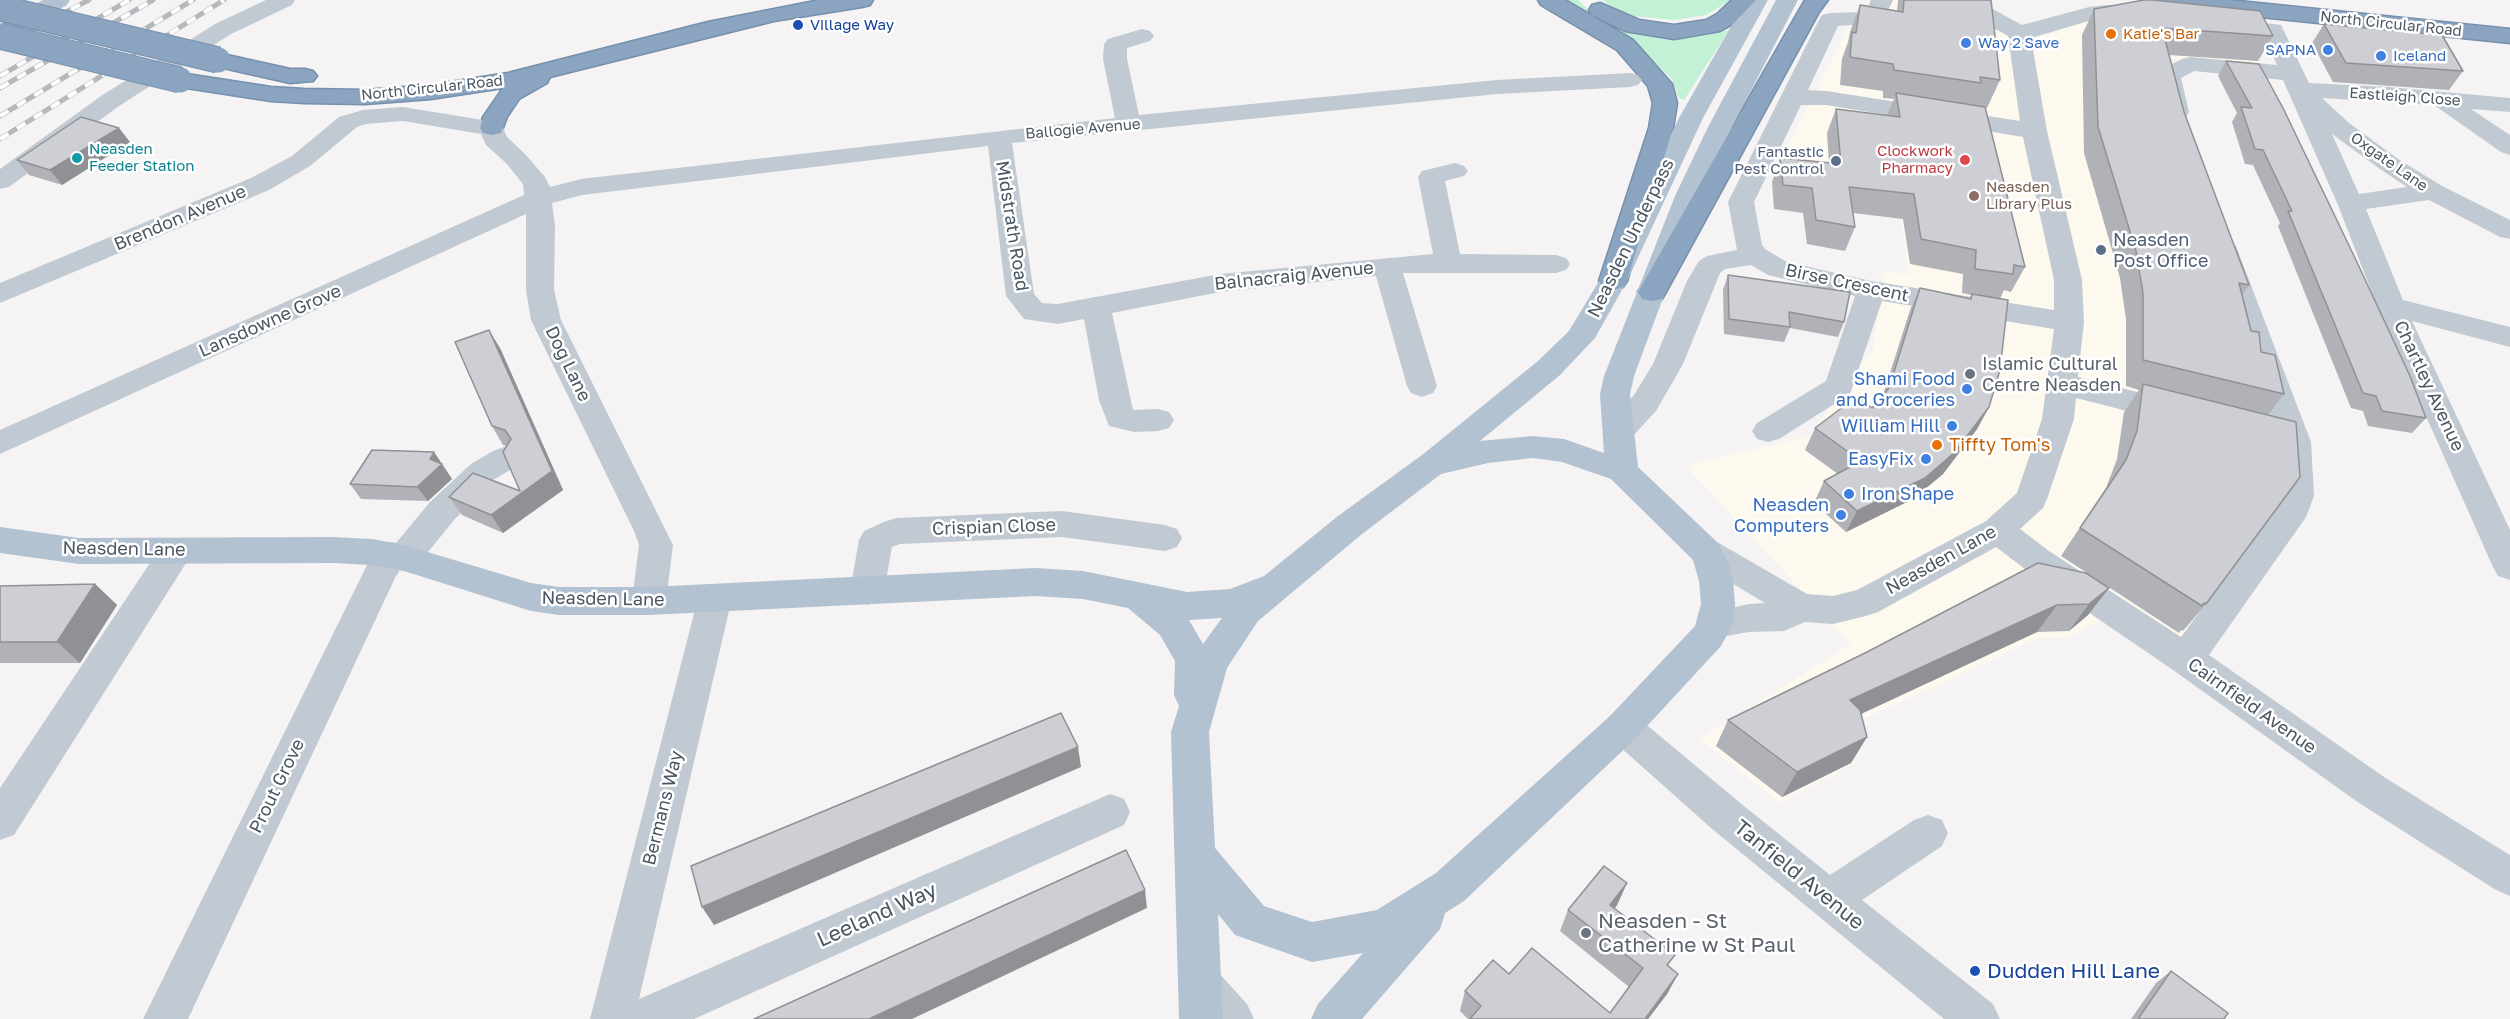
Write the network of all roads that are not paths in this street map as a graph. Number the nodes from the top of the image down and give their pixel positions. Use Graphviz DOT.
graph roads {
  1 [pos="30,0"];
  2 [pos="59,0"];
  3 [pos="284,0"];
  4 [pos="758,0"];
  5 [pos="862,0"];
  6 [pos="1549,0"];
  7 [pos="1591,0"];
  8 [pos="1745,0"];
  9 [pos="1758,0"];
  10 [pos="1787,0"];
  11 [pos="1817,0"];
  12 [pos="1960,0"];
  13 [pos="2165,0"];
  14 [pos="2336,0"];
  15 [pos="0,8"];
  16 [pos="1878,9"];
  17 [pos="0,16"];
  18 [pos="2510,19"];
  19 [pos="2273,30"];
  20 [pos="2019,33"];
  21 [pos="2476,33"];
  22 [pos="0,34"];
  23 [pos="1142,36"];
  24 [pos="2510,36"];
  25 [pos="560,69"];
  26 [pos="1630,80"];
  27 [pos="2295,82"];
  28 [pos="1792,97"];
  29 [pos="2439,98"];
  30 [pos="2510,105"];
  31 [pos="348,122"];
  32 [pos="1129,125"];
  33 [pos="492,128"];
  34 [pos="2034,131"];
  35 [pos="999,137"];
  36 [pos="2184,137"];
  37 [pos="2510,147"];
  38 [pos="1455,171"];
  39 [pos="0,181"];
  40 [pos="2433,192"];
  41 [pos="539,198"];
  42 [pos="2351,205"];
  43 [pos="2216,223"];
  44 [pos="2498,225"];
  45 [pos="1755,255"];
  46 [pos="1448,262"];
  47 [pos="1556,264"];
  48 [pos="1387,266"];
  49 [pos="1613,281"];
  50 [pos="1871,290"];
  51 [pos="1652,292"];
  52 [pos="0,294"];
  53 [pos="2391,306"];
  54 [pos="1096,307"];
  55 [pos="1034,312"];
  56 [pos="2069,322"];
  57 [pos="2510,337"];
  58 [pos="2062,384"];
  59 [pos="1422,386"];
  60 [pos="2202,419"];
  61 [pos="1158,420"];
  62 [pos="2249,430"];
  63 [pos="1619,431"];
  64 [pos="1768,431"];
  65 [pos="2295,442"];
  66 [pos="0,443"];
  67 [pos="504,459"];
  68 [pos="1434,463"];
  69 [pos="1623,471"];
  70 [pos="1998,530"];
  71 [pos="1165,538"];
  72 [pos="0,540"];
  73 [pos="177,551"];
  74 [pos="1706,551"];
  75 [pos="398,556"];
  76 [pos="2510,567"];
  77 [pos="1276,586"];
  78 [pos="867,591"];
  79 [pos="715,598"];
  80 [pos="1140,598"];
  81 [pos="649,601"];
  82 [pos="1800,608"];
  83 [pos="1715,624"];
  84 [pos="2186,659"];
  85 [pos="1623,727"];
  86 [pos="1190,732"];
  87 [pos="1110,812"];
  88 [pos="0,822"];
  89 [pos="1928,832"];
  90 [pos="1193,853"];
  91 [pos="2510,876"];
  92 [pos="1450,887"];
  93 [pos="1829,899"];
  94 [pos="1202,1003"];
  95 [pos="165,1019"];
  96 [pos="612,1019"];
  97 [pos="644,1019"];
  98 [pos="1232,1019"];
  99 [pos="1333,1019"];
  100 [pos="1978,1019"];
  1 -- 17 [label="main road"];
  2 -- 22 [label="main road"];
  3 -- 39 [label="street"];
  4 -- 15 [label="highway, North Circular Road, bridge"];
  5 -- 25 [label="highway, North Circular Road"];
  6 -- 49 [label="highway"];
  7 -- 8 [label="highway"];
  9 -- 49 [label="main road, Neasden Underpass"];
  10 -- 51 [label="main road, Neasden Underpass"];
  11 -- 51 [label="highway"];
  12 -- 20 [label="street"];
  13 -- 21 [label="highway, North Circular Road"];
  14 -- 18 [label="highway, North Circular Road"];
  16 -- 28 [label="street"];
  19 -- 20 [label="street"];
  19 -- 21 [label="highway"];
  19 -- 27 [label="street, Chartley Avenue"];
  20 -- 34 [label="street, Neasden Lane"];
  21 -- 24 [label="highway, North Circular Road"];
  22 -- 25 [label="highway, North Circular Road, bridge"];
  23 -- 32 [label="street"];
  25 -- 33 [label="highway"];
  26 -- 32 [label="street, Ballogie Avenue"];
  27 -- 29 [label="street, Eastleigh Close"];
  27 -- 36 [label="street, Eastleigh Close"];
  27 -- 40 [label="street, Oxgate Lane"];
  27 -- 42 [label="street, Chartley Avenue"];
  28 -- 34 [label="street"];
  28 -- 45 [label="street"];
  29 -- 30 [label="street, Eastleigh Close"];
  29 -- 37 [label="street"];
  31 -- 33 [label="street, North Circular Road"];
  31 -- 52 [label="street, Brendon Avenue"];
  32 -- 35 [label="street, Ballogie Avenue"];
  33 -- 41 [label="street, Dog Lane"];
  34 -- 56 [label="street, Neasden Lane"];
  35 -- 41 [label="street, Ballogie Avenue"];
  35 -- 55 [label="street, Midstrath Road"];
  38 -- 46 [label="street"];
  40 -- 42 [label="street"];
  40 -- 44 [label="street, Oxgate Lane"];
  41 -- 66 [label="street, Lansdowne Grove"];
  41 -- 81 [label="street, Dog Lane"];
  42 -- 53 [label="street, Chartley Avenue"];
  43 -- 65 [label="street"];
  45 -- 50 [label="street, Birse Crescent"];
  45 -- 63 [label="street"];
  46 -- 47 [label="street, Balnacraig Avenue"];
  46 -- 48 [label="street, Balnacraig Avenue"];
  48 -- 54 [label="street, Balnacraig Avenue"];
  48 -- 59 [label="street"];
  49 -- 68 [label="main road, Neasden Underpass"];
  50 -- 56 [label="street, Birse Crescent"];
  50 -- 64 [label="street"];
  51 -- 63 [label="main road, Neasden Underpass"];
  53 -- 57 [label="street"];
  53 -- 76 [label="street, Chartley Avenue"];
  54 -- 55 [label="street, Balnacraig Avenue"];
  54 -- 61 [label="street"];
  56 -- 58 [label="street, Neasden Lane"];
  58 -- 60 [label="street"];
  58 -- 70 [label="street, Neasden Lane"];
  62 -- 65 [label="street"];
  63 -- 69 [label="main road, Neasden Underpass"];
  65 -- 84 [label="street"];
  67 -- 75 [label="street, Prout Grove"];
  68 -- 69 [label="main road"];
  68 -- 77 [label="main road, Neasden Underpass"];
  69 -- 74 [label="main road"];
  70 -- 82 [label="street, Neasden Lane"];
  70 -- 84 [label="street, Cairnfield Avenue"];
  71 -- 78 [label="street, Crispian Close"];
  72 -- 73 [label="main road, Neasden Lane"];
  73 -- 75 [label="main road, Neasden Lane"];
  73 -- 88 [label="street"];
  74 -- 82 [label="street, Neasden Lane"];
  74 -- 83 [label="main road"];
  75 -- 81 [label="main road, Neasden Lane"];
  75 -- 95 [label="street, Prout Grove"];
  77 -- 80 [label="main road, Neasden Lane"];
  77 -- 86 [label="main road, Neasden Underpass"];
  78 -- 79 [label="main road, Neasden Lane"];
  78 -- 80 [label="main road, Neasden Lane"];
  79 -- 81 [label="main road, Neasden Lane"];
  79 -- 96 [label="street, Bermans Way"];
  80 -- 86 [label="main road, Neasden Lane"];
  82 -- 83 [label="street, Neasden Lane"];
  83 -- 85 [label="main road"];
  84 -- 91 [label="street, Cairnfield Avenue"];
  85 -- 92 [label="main road"];
  85 -- 93 [label="street, Tanfield Avenue"];
  86 -- 90 [label="main road"];
  87 -- 97 [label="street, Leeland Way"];
  89 -- 93 [label="street"];
  90 -- 92 [label="main road"];
  90 -- 94 [label="main road"];
  92 -- 99 [label="main road"];
  93 -- 100 [label="street, Tanfield Avenue"];
  94 -- 98 [label="street"];
}
